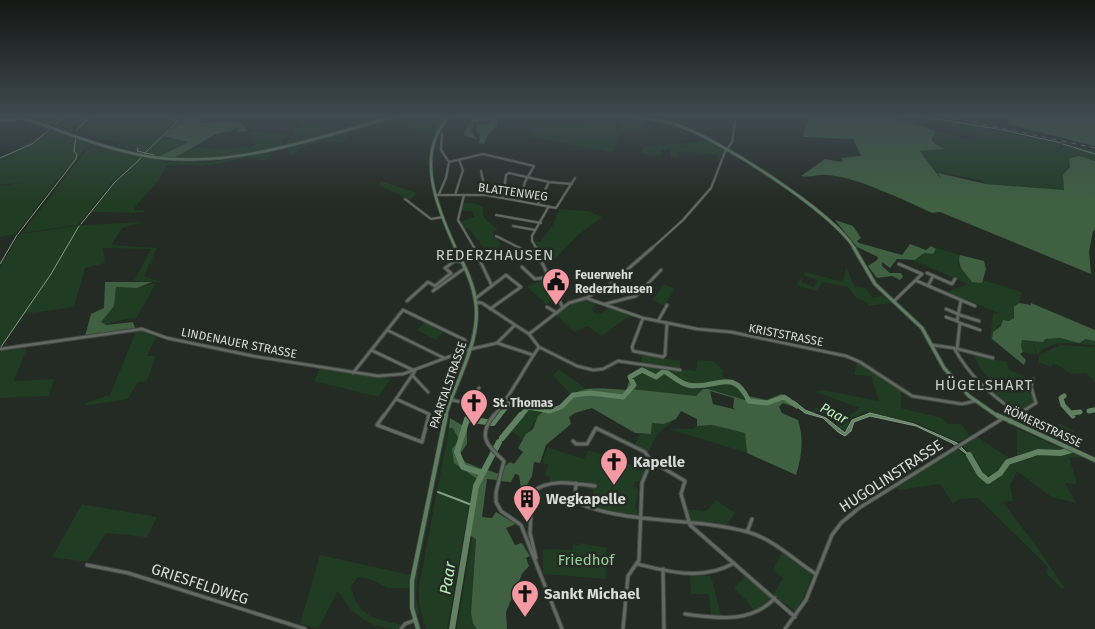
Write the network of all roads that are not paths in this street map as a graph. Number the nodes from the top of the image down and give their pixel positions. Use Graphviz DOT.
graph roads {
  1 [pos="111,145"];
  2 [pos="293,145"];
  3 [pos="434,145"];
  4 [pos="441,145"];
  5 [pos="722,145"];
  6 [pos="727,148"];
  7 [pos="432,150"];
  8 [pos="441,150"];
  9 [pos="460,160"];
  10 [pos="449,162"];
  11 [pos="481,172"];
  12 [pos="528,177"];
  13 [pos="575,178"];
  14 [pos="549,182"];
  15 [pos="572,184"];
  16 [pos="437,194"];
  17 [pos="455,195"];
  18 [pos="464,195"];
  19 [pos="486,195"];
  20 [pos="405,198"];
  21 [pos="502,198"];
  22 [pos="520,201"];
  23 [pos="538,204"];
  24 [pos="549,206"];
  25 [pos="496,215"];
  26 [pos="443,217"];
  27 [pos="541,223"];
  28 [pos="513,226"];
  29 [pos="535,230"];
  30 [pos="496,236"];
  31 [pos="536,254"];
  32 [pos="462,262"];
  33 [pos="899,264"];
  34 [pos="465,268"];
  35 [pos="522,268"];
  36 [pos="661,270"];
  37 [pos="927,273"];
  38 [pos="934,276"];
  39 [pos="550,277"];
  40 [pos="955,279"];
  41 [pos="917,281"];
  42 [pos="492,286"];
  43 [pos="928,286"];
  44 [pos="433,291"];
  45 [pos="586,298"];
  46 [pos="476,300"];
  47 [pos="961,300"];
  48 [pos="408,301"];
  49 [pos="894,301"];
  50 [pos="603,305"];
  51 [pos="667,305"];
  52 [pos="547,306"];
  53 [pos="975,306"];
  54 [pos="562,307"];
  55 [pos="490,309"];
  56 [pos="946,309"];
  57 [pos="556,313"];
  58 [pos="959,314"];
  59 [pos="643,318"];
  60 [pos="946,318"];
  61 [pos="658,321"];
  62 [pos="958,322"];
  63 [pos="979,322"];
  64 [pos="667,323"];
  65 [pos="515,325"];
  66 [pos="387,330"];
  67 [pos="980,330"];
  68 [pos="528,334"];
  69 [pos="497,343"];
  70 [pos="932,345"];
  71 [pos="539,347"];
  72 [pos="472,348"];
  73 [pos="956,348"];
  74 [pos="0,349"];
  75 [pos="371,350"];
  76 [pos="467,350"];
  77 [pos="533,355"];
  78 [pos="445,358"];
  79 [pos="993,358"];
  80 [pos="680,370"];
  81 [pos="415,371"];
  82 [pos="352,373"];
  83 [pos="412,375"];
  84 [pos="1033,379"];
  85 [pos="479,388"];
  86 [pos="428,392"];
  87 [pos="395,399"];
  88 [pos="451,400"];
  89 [pos="975,402"];
  90 [pos="1017,413"];
  91 [pos="1002,419"];
  92 [pos="1010,422"];
  93 [pos="573,441"];
  94 [pos="1095,460"];
  95 [pos="651,461"];
  96 [pos="576,483"];
  97 [pos="595,486"];
  98 [pos="639,518"];
  99 [pos="752,519"];
  100 [pos="690,525"];
  101 [pos="747,532"];
  102 [pos="734,563"];
  103 [pos="637,564"];
  104 [pos="87,565"];
  105 [pos="537,565"];
  106 [pos="663,570"];
  107 [pos="816,574"];
  108 [pos="775,598"];
  109 [pos="685,614"];
  110 [pos="795,617"];
  111 [pos="415,620"];
  112 [pos="305,629"];
  113 [pos="401,629"];
  114 [pos="418,629"];
  115 [pos="562,629"];
  116 [pos="623,629"];
  117 [pos="664,629"];
  118 [pos="785,629"];
  1 -- 2 [label="main road"];
  3 -- 7 [label="main road, PAARTALSTRASSE"];
  4 -- 8 [label="street"];
  5 -- 6 [label="main road, RÖMERSTRASSE"];
  6 -- 45 [label="street"];
  6 -- 49 [label="main road, RÖMERSTRASSE"];
  7 -- 8 [label="street"];
  7 -- 16 [label="main road, PAARTALSTRASSE"];
  8 -- 10 [label="street"];
  9 -- 10 [label="street"];
  9 -- 12 [label="street"];
  9 -- 17 [label="street"];
  10 -- 16 [label="street"];
  11 -- 19 [label="street"];
  12 -- 14 [label="street"];
  12 -- 21 [label="street"];
  12 -- 22 [label="street"];
  13 -- 15 [label="street"];
  14 -- 15 [label="street"];
  14 -- 23 [label="street"];
  15 -- 24 [label="street, BLATTENWEG"];
  16 -- 17 [label="street, BLATTENWEG"];
  16 -- 26 [label="main road, PAARTALSTRASSE"];
  17 -- 18 [label="street, BLATTENWEG"];
  18 -- 19 [label="street, BLATTENWEG"];
  18 -- 42 [label="street"];
  19 -- 21 [label="street, BLATTENWEG"];
  20 -- 26 [label="street"];
  21 -- 22 [label="street, BLATTENWEG"];
  22 -- 23 [label="street, BLATTENWEG"];
  23 -- 24 [label="street, BLATTENWEG"];
  24 -- 27 [label="street"];
  25 -- 27 [label="street"];
  26 -- 32 [label="main road, PAARTALSTRASSE"];
  27 -- 29 [label="street"];
  28 -- 29 [label="street"];
  29 -- 31 [label="street"];
  30 -- 31 [label="street"];
  31 -- 39 [label="street"];
  32 -- 34 [label="main road, PAARTALSTRASSE"];
  32 -- 48 [label="street"];
  33 -- 41 [label="street"];
  34 -- 44 [label="street"];
  34 -- 46 [label="main road, PAARTALSTRASSE"];
  35 -- 39 [label="street"];
  36 -- 50 [label="street"];
  37 -- 38 [label="street"];
  38 -- 40 [label="street"];
  38 -- 43 [label="street"];
  39 -- 54 [label="street"];
  41 -- 43 [label="street"];
  41 -- 49 [label="street"];
  42 -- 46 [label="street"];
  42 -- 55 [label="street"];
  43 -- 47 [label="street"];
  45 -- 50 [label="street, KRISTSTRASSE"];
  45 -- 54 [label="street"];
  46 -- 55 [label="street"];
  46 -- 72 [label="main road, PAARTALSTRASSE"];
  47 -- 53 [label="street"];
  47 -- 58 [label="street"];
  49 -- 70 [label="main road, RÖMERSTRASSE"];
  50 -- 59 [label="street, KRISTSTRASSE"];
  51 -- 61 [label="street"];
  52 -- 57 [label="street"];
  54 -- 57 [label="street"];
  55 -- 65 [label="street"];
  56 -- 58 [label="street"];
  57 -- 68 [label="street"];
  58 -- 62 [label="street"];
  58 -- 63 [label="street"];
  59 -- 61 [label="street, KRISTSTRASSE"];
  59 -- 64 [label="street"];
  60 -- 62 [label="street"];
  61 -- 64 [label="street, KRISTSTRASSE"];
  62 -- 67 [label="street"];
  62 -- 73 [label="street"];
  64 -- 89 [label="street, KRISTSTRASSE"];
  65 -- 68 [label="street"];
  65 -- 69 [label="street"];
  66 -- 75 [label="street"];
  66 -- 76 [label="street"];
  66 -- 78 [label="street"];
  68 -- 71 [label="street"];
  69 -- 72 [label="street, LINDENAUER STRASSE"];
  69 -- 77 [label="street"];
  70 -- 73 [label="street"];
  70 -- 89 [label="main road, RÖMERSTRASSE"];
  71 -- 77 [label="street"];
  71 -- 80 [label="street"];
  72 -- 76 [label="street, LINDENAUER STRASSE"];
  72 -- 88 [label="main road, PAARTALSTRASSE"];
  73 -- 79 [label="street"];
  73 -- 90 [label="street"];
  74 -- 82 [label="street, LINDENAUER STRASSE"];
  75 -- 81 [label="street"];
  75 -- 82 [label="street"];
  76 -- 78 [label="street, LINDENAUER STRASSE"];
  77 -- 105 [label="street"];
  78 -- 81 [label="street, LINDENAUER STRASSE"];
  81 -- 82 [label="street, LINDENAUER STRASSE"];
  81 -- 83 [label="street"];
  83 -- 86 [label="street"];
  83 -- 87 [label="street"];
  84 -- 90 [label="street"];
  85 -- 88 [label="street"];
  87 -- 87 [label="street"];
  88 -- 111 [label="main road, PAARTALSTRASSE"];
  89 -- 91 [label="main road, RÖMERSTRASSE"];
  90 -- 92 [label="street"];
  91 -- 92 [label="main road, RÖMERSTRASSE"];
  91 -- 107 [label="street, HUGOLINSTRASSE"];
  92 -- 94 [label="main road, RÖMERSTRASSE"];
  93 -- 95 [label="street"];
  95 -- 98 [label="street"];
  95 -- 100 [label="street"];
  96 -- 97 [label="street"];
  96 -- 98 [label="street"];
  96 -- 105 [label="street"];
  98 -- 100 [label="street"];
  98 -- 103 [label="street"];
  99 -- 101 [label="street"];
  100 -- 101 [label="street"];
  100 -- 102 [label="street"];
  101 -- 107 [label="street"];
  102 -- 106 [label="street"];
  102 -- 108 [label="street"];
  103 -- 106 [label="street"];
  103 -- 116 [label="street"];
  104 -- 112 [label="street, GRIESFELDWEG"];
  105 -- 115 [label="street"];
  106 -- 117 [label="street"];
  107 -- 110 [label="street, HUGOLINSTRASSE"];
  108 -- 109 [label="street"];
  108 -- 110 [label="street"];
  110 -- 118 [label="street, HUGOLINSTRASSE"];
  111 -- 113 [label="street"];
  111 -- 114 [label="main road, PAARTALSTRASSE"];
}
